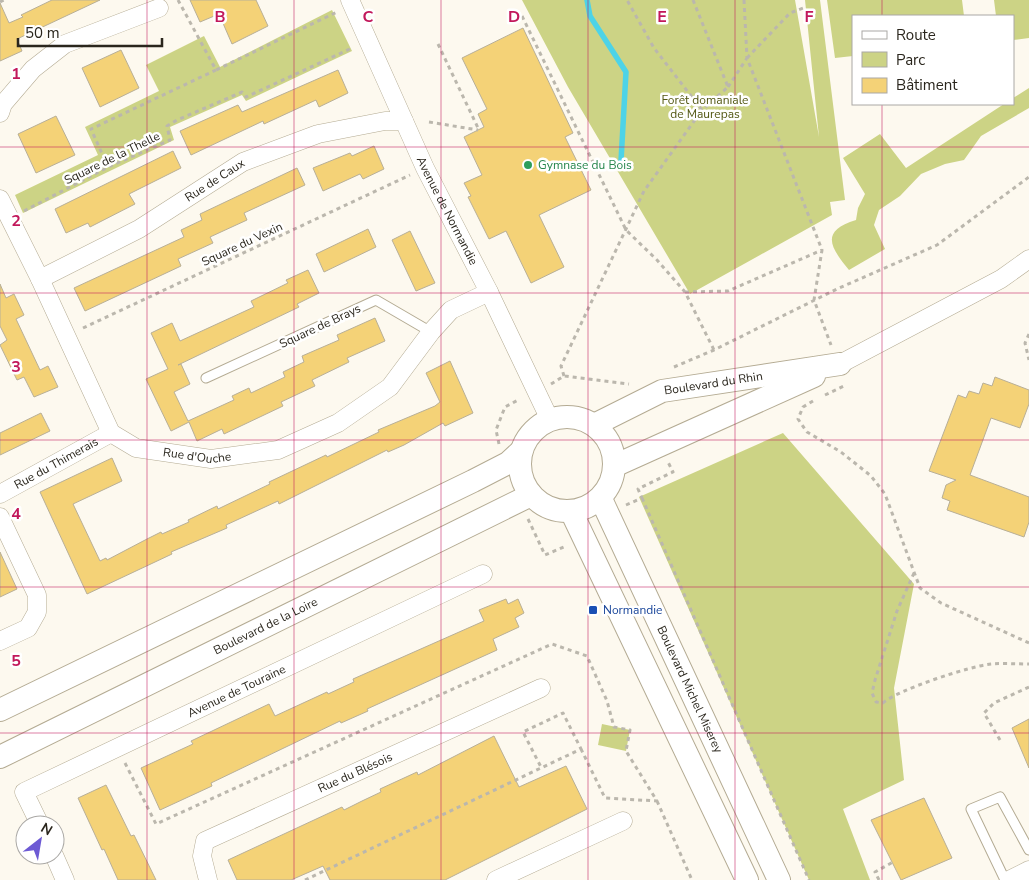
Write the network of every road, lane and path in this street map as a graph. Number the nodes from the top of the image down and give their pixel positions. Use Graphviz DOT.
graph roads {
  1 [pos="4,0"];
  2 [pos="178,0"];
  3 [pos="627,0"];
  4 [pos="693,0"];
  5 [pos="744,0"];
  6 [pos="0,2"];
  7 [pos="351,2"];
  8 [pos="806,7"];
  9 [pos="159,8"];
  10 [pos="522,16"];
  11 [pos="368,42"];
  12 [pos="438,44"];
  13 [pos="747,58"];
  14 [pos="216,70"];
  15 [pos="728,87"];
  16 [pos="702,110"];
  17 [pos="0,113"];
  18 [pos="404,121"];
  19 [pos="429,122"];
  20 [pos="108,167"];
  21 [pos="425,168"];
  22 [pos="1029,177"];
  23 [pos="0,199"];
  24 [pos="10,218"];
  25 [pos="626,230"];
  26 [pos="822,250"];
  27 [pos="1029,259"];
  28 [pos="40,279"];
  29 [pos="489,292"];
  30 [pos="684,292"];
  31 [pos="814,300"];
  32 [pos="431,332"];
  33 [pos="1029,334"];
  34 [pos="66,336"];
  35 [pos="714,350"];
  36 [pos="1029,360"];
  37 [pos="840,364"];
  38 [pos="668,369"];
  39 [pos="564,376"];
  40 [pos="206,378"];
  41 [pos="536,392"];
  42 [pos="640,401"];
  43 [pos="550,420"];
  44 [pos="594,425"];
  45 [pos="111,433"];
  46 [pos="659,444"];
  47 [pos="510,452"];
  48 [pos="614,466"];
  49 [pos="0,494"];
  50 [pos="531,495"];
  51 [pos="642,498"];
  52 [pos="604,507"];
  53 [pos="571,511"];
  54 [pos="0,517"];
  55 [pos="522,522"];
  56 [pos="583,537"];
  57 [pos="915,572"];
  58 [pos="483,574"];
  59 [pos="0,642"];
  60 [pos="1029,643"];
  61 [pos="1029,664"];
  62 [pos="1029,687"];
  63 [pos="541,688"];
  64 [pos="0,710"];
  65 [pos="1000,740"];
  66 [pos="0,757"];
  67 [pos="542,769"];
  68 [pos="657,801"];
  69 [pos="35,815"];
  70 [pos="623,821"];
  71 [pos="1029,850"];
  72 [pos="893,862"];
  73 [pos="58,865"];
  74 [pos="1029,870"];
  75 [pos="65,880"];
  76 [pos="208,880"];
  77 [pos="305,880"];
  78 [pos="496,880"];
  79 [pos="692,880"];
  80 [pos="747,880"];
  81 [pos="779,880"];
  82 [pos="809,880"];
  83 [pos="880,880"];
  84 [pos="1005,880"];
  85 [pos="1009,880"];
  1 -- 6 [label="path"];
  2 -- 14 [label="path"];
  3 -- 16 [label="path"];
  4 -- 15 [label="path"];
  5 -- 13 [label="path"];
  7 -- 11 [label="street, Avenue de Normandie"];
  7 -- 14 [label="path"];
  8 -- 13 [label="path"];
  9 -- 17 [label="street"];
  10 -- 25 [label="path"];
  11 -- 18 [label="street, Avenue de Normandie"];
  11 -- 20 [label="path, Square de la Thelle"];
  12 -- 19 [label="path"];
  13 -- 15 [label="path"];
  13 -- 26 [label="path"];
  14 -- 20 [label="path"];
  15 -- 16 [label="path"];
  16 -- 25 [label="path"];
  18 -- 21 [label="street, Avenue de Normandie"];
  18 -- 28 [label="street, Rue de Caux"];
  20 -- 24 [label="path, Square de la Thelle"];
  21 -- 29 [label="street, Avenue de Normandie"];
  21 -- 34 [label="path, Square du Vexin"];
  22 -- 31 [label="path"];
  23 -- 24 [label="street"];
  24 -- 28 [label="street"];
  25 -- 30 [label="path"];
  25 -- 39 [label="path"];
  26 -- 30 [label="path"];
  26 -- 31 [label="path"];
  27 -- 37 [label="street, Boulevard du Rhin"];
  28 -- 34 [label="street"];
  29 -- 32 [label="street, Rue d'Ouche"];
  29 -- 41 [label="street, Avenue de Normandie"];
  30 -- 35 [label="path"];
  31 -- 35 [label="path"];
  31 -- 37 [label="path"];
  32 -- 40 [label="lane, Square de Brays"];
  32 -- 45 [label="street, Rue d'Ouche"];
  33 -- 36 [label="path"];
  34 -- 45 [label="street"];
  35 -- 38 [label="path"];
  37 -- 42 [label="street, Boulevard du Rhin"];
  37 -- 46 [label="street, Boulevard du Rhin"];
  37 -- 57 [label="path"];
  39 -- 41 [label="path"];
  39 -- 42 [label="path"];
  41 -- 43 [label="street, Avenue de Normandie"];
  41 -- 47 [label="path"];
  42 -- 44 [label="street, Boulevard du Rhin"];
  43 -- 44 [label="street"];
  43 -- 47 [label="street"];
  44 -- 48 [label="street"];
  45 -- 49 [label="street, Rue du Thimerais"];
  46 -- 48 [label="street, Boulevard du Rhin"];
  46 -- 51 [label="path"];
  47 -- 50 [label="street"];
  47 -- 64 [label="street"];
  48 -- 52 [label="street"];
  50 -- 53 [label="street"];
  50 -- 66 [label="street, Boulevard de la Loire"];
  51 -- 52 [label="path"];
  51 -- 82 [label="path"];
  52 -- 53 [label="street"];
  52 -- 81 [label="street, Boulevard Michel Miserey"];
  53 -- 56 [label="street"];
  54 -- 59 [label="street"];
  55 -- 56 [label="path"];
  56 -- 80 [label="street"];
  57 -- 60 [label="path"];
  57 -- 61 [label="path"];
  58 -- 69 [label="street, Avenue de Touraine"];
  62 -- 65 [label="path"];
  63 -- 76 [label="street, Rue du Blésois"];
  67 -- 67 [label="path"];
  67 -- 77 [label="path"];
  68 -- 79 [label="path"];
  70 -- 78 [label="street"];
  71 -- 84 [label="lane"];
  72 -- 83 [label="path"];
  73 -- 75 [label="street"];
  74 -- 85 [label="street"];
}
